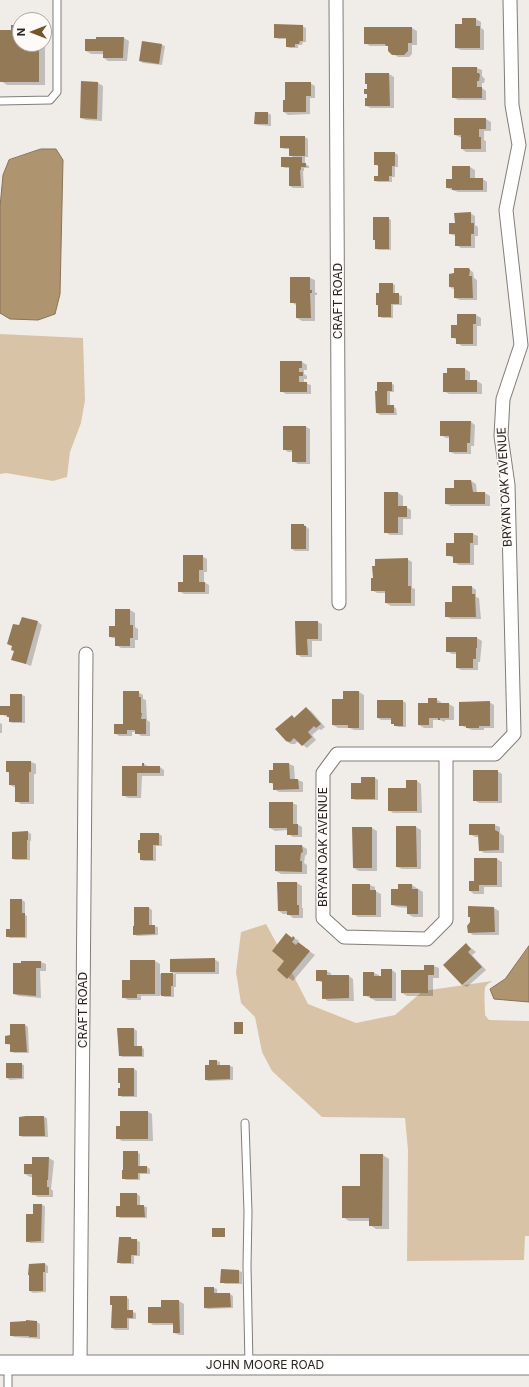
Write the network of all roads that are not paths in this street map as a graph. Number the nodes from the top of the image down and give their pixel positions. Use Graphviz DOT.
graph roads {
  1 [pos="58,0"];
  2 [pos="336,0"];
  3 [pos="510,0"];
  4 [pos="0,101"];
  5 [pos="339,603"];
  6 [pos="86,654"];
  7 [pos="446,754"];
  8 [pos="245,1123"];
  9 [pos="4,1365"];
  10 [pos="80,1365"];
  11 [pos="249,1365"];
  12 [pos="529,1365"];
  13 [pos="8,1387"];
  1 -- 4 [label="lane"];
  2 -- 5 [label="street, CRAFT ROAD"];
  3 -- 7 [label="street, BRYAN OAK AVENUE"];
  6 -- 10 [label="street, CRAFT ROAD"];
  7 -- 7 [label="street, BRYAN OAK AVENUE"];
  8 -- 11 [label="lane"];
  9 -- 10 [label="street, JOHN MOORE ROAD"];
  9 -- 13 [label="lane"];
  10 -- 11 [label="street, JOHN MOORE ROAD"];
  11 -- 12 [label="street, JOHN MOORE ROAD"];
}
